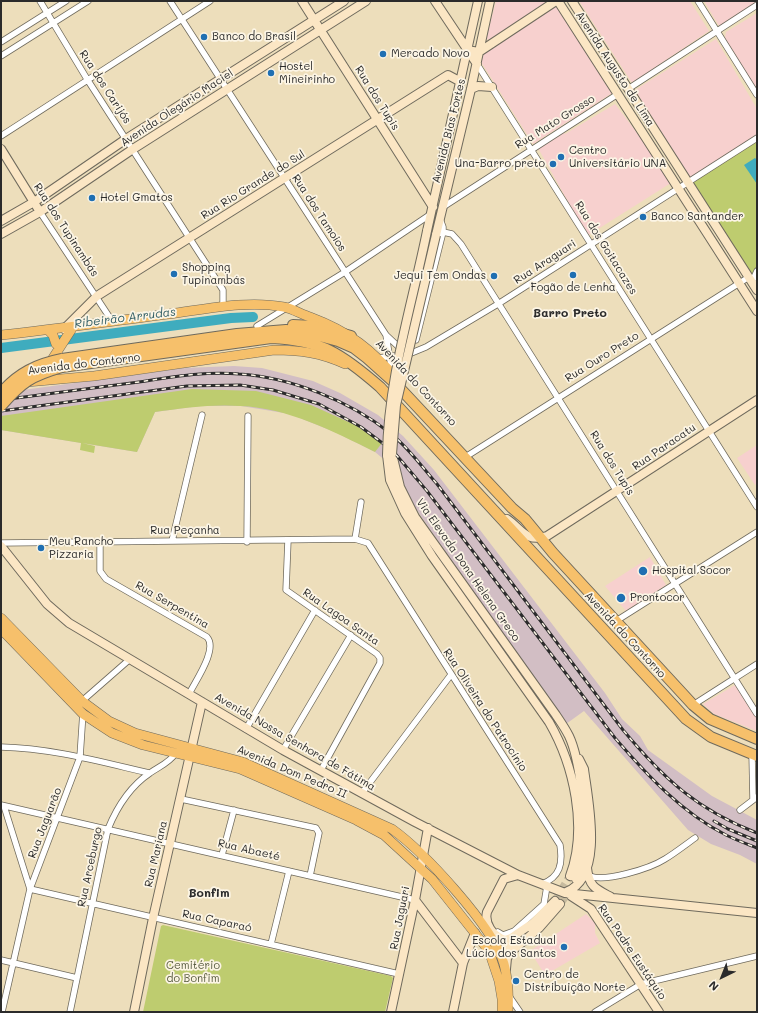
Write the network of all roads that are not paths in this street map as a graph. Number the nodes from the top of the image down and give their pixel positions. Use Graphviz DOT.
graph roads {
  1 [pos="40,1"];
  2 [pos="66,1"];
  3 [pos="88,1"];
  4 [pos="170,1"];
  5 [pos="210,1"];
  6 [pos="302,1"];
  7 [pos="344,1"];
  8 [pos="366,1"];
  9 [pos="435,1"];
  10 [pos="478,1"];
  11 [pos="490,1"];
  12 [pos="557,1"];
  13 [pos="572,1"];
  14 [pos="698,1"];
  15 [pos="757,5"];
  16 [pos="47,13"];
  17 [pos="182,19"];
  18 [pos="314,20"];
  19 [pos="53,23"];
  20 [pos="320,30"];
  21 [pos="716,31"];
  22 [pos="1,42"];
  23 [pos="467,50"];
  24 [pos="479,52"];
  25 [pos="1,56"];
  26 [pos="477,64"];
  27 [pos="87,80"];
  28 [pos="220,80"];
  29 [pos="461,82"];
  30 [pos="492,87"];
  31 [pos="227,89"];
  32 [pos="472,89"];
  33 [pos="628,89"];
  34 [pos="618,94"];
  35 [pos="757,95"];
  36 [pos="377,120"];
  37 [pos="1,136"];
  38 [pos="757,138"];
  39 [pos="126,139"];
  40 [pos="1,149"];
  41 [pos="133,149"];
  42 [pos="532,149"];
  43 [pos="285,178"];
  44 [pos="687,181"];
  45 [pos="678,188"];
  46 [pos="34,202"];
  47 [pos="443,207"];
  48 [pos="40,212"];
  49 [pos="431,213"];
  50 [pos="1,221"];
  51 [pos="427,231"];
  52 [pos="1,234"];
  53 [pos="439,234"];
  54 [pos="190,238"];
  55 [pos="590,244"];
  56 [pos="757,271"];
  57 [pos="345,272"];
  58 [pos="749,277"];
  59 [pos="739,283"];
  60 [pos="757,290"];
  61 [pos="97,296"];
  62 [pos="498,304"];
  63 [pos="223,307"];
  64 [pos="286,307"];
  65 [pos="757,311"];
  66 [pos="116,321"];
  67 [pos="257,326"];
  68 [pos="237,334"];
  69 [pos="403,334"];
  70 [pos="1,335"];
  71 [pos="386,335"];
  72 [pos="351,336"];
  73 [pos="650,339"];
  74 [pos="416,340"];
  75 [pos="60,342"];
  76 [pos="426,347"];
  77 [pos="409,354"];
  78 [pos="378,358"];
  79 [pos="390,358"];
  80 [pos="360,370"];
  81 [pos="393,373"];
  82 [pos="94,376"];
  83 [pos="31,382"];
  84 [pos="2,387"];
  85 [pos="557,397"];
  86 [pos="757,400"];
  87 [pos="1,406"];
  88 [pos="202,415"];
  89 [pos="248,416"];
  90 [pos="709,431"];
  91 [pos="390,455"];
  92 [pos="467,456"];
  93 [pos="617,492"];
  94 [pos="361,502"];
  95 [pos="757,507"];
  96 [pos="502,518"];
  97 [pos="525,519"];
  98 [pos="757,532"];
  99 [pos="540,538"];
  100 [pos="355,539"];
  101 [pos="288,540"];
  102 [pos="172,541"];
  103 [pos="100,542"];
  104 [pos="248,542"];
  105 [pos="368,543"];
  106 [pos="1,544"];
  107 [pos="675,585"];
  108 [pos="315,610"];
  109 [pos="1,618"];
  110 [pos="616,621"];
  111 [pos="1,629"];
  112 [pos="351,635"];
  113 [pos="130,659"];
  114 [pos="757,664"];
  115 [pos="450,676"];
  116 [pos="734,678"];
  117 [pos="189,694"];
  118 [pos="82,701"];
  119 [pos="202,702"];
  120 [pos="693,705"];
  121 [pos="83,714"];
  122 [pos="757,714"];
  123 [pos="246,729"];
  124 [pos="569,736"];
  125 [pos="757,739"];
  126 [pos="1,747"];
  127 [pos="283,750"];
  128 [pos="192,752"];
  129 [pos="176,753"];
  130 [pos="754,755"];
  131 [pos="80,757"];
  132 [pos="321,770"];
  133 [pos="149,773"];
  134 [pos="362,793"];
  135 [pos="181,799"];
  136 [pos="755,799"];
  137 [pos="3,806"];
  138 [pos="234,810"];
  139 [pos="740,810"];
  140 [pos="58,818"];
  141 [pos="428,828"];
  142 [pos="108,829"];
  143 [pos="696,838"];
  144 [pos="170,843"];
  145 [pos="222,855"];
  146 [pos="423,855"];
  147 [pos="421,867"];
  148 [pos="289,871"];
  149 [pos="587,871"];
  150 [pos="518,875"];
  151 [pos="310,876"];
  152 [pos="603,878"];
  153 [pos="544,885"];
  154 [pos="596,888"];
  155 [pos="30,889"];
  156 [pos="565,893"];
  157 [pos="614,898"];
  158 [pos="415,900"];
  159 [pos="93,903"];
  160 [pos="757,913"];
  161 [pos="153,918"];
  162 [pos="533,923"];
  163 [pos="488,925"];
  164 [pos="475,933"];
  165 [pos="272,944"];
  166 [pos="757,956"];
  167 [pos="496,957"];
  168 [pos="1,960"];
  169 [pos="13,963"];
  170 [pos="463,963"];
  171 [pos="399,974"];
  172 [pos="506,977"];
  173 [pos="77,978"];
  174 [pos="640,984"];
  175 [pos="509,996"];
  176 [pos="2,1012"];
  177 [pos="70,1012"];
  178 [pos="134,1012"];
  179 [pos="391,1012"];
  180 [pos="453,1012"];
  181 [pos="502,1012"];
  182 [pos="508,1012"];
  183 [pos="520,1012"];
  184 [pos="595,1012"];
  185 [pos="659,1012"];
  1 -- 16 [label="street, Rua dos Carijós"];
  2 -- 16 [label="street"];
  3 -- 19 [label="street"];
  4 -- 17 [label="street, Rua dos Tamoios"];
  5 -- 17 [label="street"];
  6 -- 18 [label="main road, Rua dos Tupis"];
  7 -- 18 [label="main road, Avenida Olegário Maciel"];
  8 -- 20 [label="main road, Avenida Olegário Maciel"];
  9 -- 23 [label="main road, Rua dos Goitacazes"];
  10 -- 23 [label="main road, Avenida Bias Fortes"];
  11 -- 24 [label="main road, Avenida Bias Fortes"];
  12 -- 24 [label="main road"];
  12 -- 34 [label="main road, Avenida Augusto de Lima"];
  13 -- 33 [label="main road, Avenida Augusto de Lima"];
  14 -- 21 [label="street"];
  15 -- 21 [label="street"];
  16 -- 19 [label="street, Rua dos Carijós"];
  16 -- 22 [label="street"];
  17 -- 27 [label="street"];
  17 -- 28 [label="street, Rua dos Tamoios"];
  18 -- 20 [label="main road, Rua dos Tupis"];
  18 -- 28 [label="main road, Avenida Olegário Maciel"];
  19 -- 25 [label="street"];
  19 -- 27 [label="street, Rua dos Carijós"];
  20 -- 31 [label="main road, Avenida Olegário Maciel"];
  20 -- 36 [label="main road, Rua dos Tupis"];
  21 -- 33 [label="street"];
  21 -- 35 [label="street"];
  23 -- 24 [label="main road"];
  23 -- 26 [label="main road, Rua dos Goitacazes"];
  23 -- 29 [label="main road, Avenida Bias Fortes"];
  24 -- 26 [label="main road, Avenida Bias Fortes"];
  26 -- 30 [label="street, Rua dos Goitacazes"];
  26 -- 32 [label="main road, Avenida Bias Fortes"];
  27 -- 37 [label="street"];
  27 -- 39 [label="street, Rua dos Carijós"];
  28 -- 31 [label="street, Rua dos Tamoios"];
  28 -- 39 [label="main road, Avenida Olegário Maciel"];
  29 -- 36 [label="main road, Rua Rio Grande do Sul"];
  29 -- 49 [label="main road, Avenida Bias Fortes"];
  30 -- 32 [label="main road"];
  30 -- 42 [label="street, Rua dos Goitacazes"];
  31 -- 41 [label="main road, Avenida Olegário Maciel"];
  31 -- 43 [label="street, Rua dos Tamoios"];
  32 -- 47 [label="main road, Avenida Bias Fortes"];
  33 -- 44 [label="main road, Avenida Augusto de Lima"];
  34 -- 42 [label="street, Rua Mato Grosso"];
  34 -- 45 [label="main road, Avenida Augusto de Lima"];
  36 -- 43 [label="main road, Rua Rio Grande do Sul"];
  36 -- 49 [label="main road, Rua dos Tupis"];
  38 -- 44 [label="street, Rua Araguari"];
  39 -- 41 [label="street, Rua dos Carijós"];
  39 -- 46 [label="main road, Avenida Olegário Maciel"];
  40 -- 46 [label="main road, Rua dos Tupinambás"];
  41 -- 48 [label="main road, Avenida Olegário Maciel"];
  41 -- 54 [label="street, Rua dos Carijós"];
  42 -- 47 [label="street, Rua Mato Grosso"];
  42 -- 55 [label="street, Rua dos Goitacazes"];
  43 -- 54 [label="main road, Rua Rio Grande do Sul"];
  43 -- 57 [label="street, Rua dos Tamoios"];
  44 -- 45 [label="street, Rua Araguari"];
  44 -- 58 [label="main road, Avenida Augusto de Lima"];
  45 -- 55 [label="street, Rua Araguari"];
  45 -- 59 [label="main road, Avenida Augusto de Lima"];
  46 -- 48 [label="main road, Rua dos Tupinambás"];
  46 -- 50 [label="main road, Avenida Olegário Maciel"];
  47 -- 53 [label="main road, Avenida Bias Fortes"];
  48 -- 52 [label="main road, Avenida Olegário Maciel"];
  48 -- 61 [label="street, Rua dos Tupinambás"];
  49 -- 51 [label="main road, Avenida Bias Fortes"];
  49 -- 57 [label="street"];
  49 -- 69 [label="street, Avenida Bias Fortes"];
  51 -- 91 [label="main road, Via Elevada Dona Helena Greco, bridge"];
  53 -- 62 [label="street, Rua dos Tupis"];
  53 -- 74 [label="street, Avenida Bias Fortes"];
  53 -- 91 [label="main road, Via Elevada Dona Helena Greco, bridge"];
  54 -- 61 [label="main road, Rua Rio Grande do Sul"];
  54 -- 63 [label="street, Rua dos Carijós"];
  55 -- 62 [label="street, Rua Araguari"];
  55 -- 73 [label="street, Rua dos Goitacazes"];
  56 -- 58 [label="street, Rua Ouro Preto"];
  56 -- 58 [label="street, Rua Ouro Preto"];
  57 -- 64 [label="street"];
  57 -- 71 [label="street, Rua dos Tamoios"];
  58 -- 59 [label="street, Rua Ouro Preto"];
  58 -- 60 [label="main road, Avenida Augusto de Lima"];
  59 -- 65 [label="main road, Avenida Augusto de Lima"];
  59 -- 73 [label="street, Rua Ouro Preto"];
  61 -- 66 [label="street, Rua dos Tupinambás"];
  61 -- 75 [label="main road, Rua Rio Grande do Sul"];
  62 -- 76 [label="street, Rua Araguari"];
  62 -- 85 [label="street, Rua dos Tupis"];
  63 -- 64 [label="main road, Avenida do Contorno"];
  63 -- 66 [label="main road, Avenida do Contorno"];
  64 -- 67 [label="street"];
  64 -- 72 [label="main road, Avenida do Contorno"];
  66 -- 75 [label="main road, Avenida do Contorno"];
  67 -- 68 [label="highway"];
  67 -- 72 [label="highway"];
  68 -- 75 [label="highway, Avenida do Contorno"];
  68 -- 97 [label="highway, Avenida do Contorno"];
  69 -- 71 [label="street"];
  69 -- 74 [label="street"];
  70 -- 75 [label="main road, Avenida do Contorno"];
  71 -- 77 [label="street, Rua dos Tamoios"];
  71 -- 79 [label="street, Rua dos Tamoios"];
  72 -- 78 [label="main road, Avenida do Contorno"];
  73 -- 85 [label="street, Rua Ouro Preto"];
  73 -- 90 [label="street, Rua dos Goitacazes"];
  74 -- 76 [label="street"];
  75 -- 80 [label="highway, Avenida do Contorno"];
  75 -- 82 [label="main road"];
  75 -- 83 [label="main road"];
  75 -- 84 [label="highway, Avenida do Contorno, bridge"];
  75 -- 87 [label="highway, Avenida do Contorno, bridge"];
  76 -- 77 [label="street, Rua Araguari"];
  77 -- 79 [label="street, Rua Araguari"];
  78 -- 79 [label="street, Rua Araguari"];
  78 -- 81 [label="main road, Avenida do Contorno"];
  79 -- 81 [label="street, Rua dos Tamoios"];
  80 -- 82 [label="main road, Avenida do Contorno"];
  80 -- 96 [label="highway, Avenida do Contorno"];
  81 -- 92 [label="main road, Avenida do Contorno"];
  82 -- 83 [label="main road, Avenida do Contorno"];
  83 -- 84 [label="main road, Avenida do Contorno"];
  85 -- 92 [label="street, Rua Ouro Preto"];
  85 -- 93 [label="street, Rua dos Tupis"];
  86 -- 90 [label="main road, Rua Paracatu"];
  88 -- 102 [label="street"];
  89 -- 104 [label="street"];
  90 -- 93 [label="main road, Rua Paracatu"];
  90 -- 95 [label="street, Rua dos Goitacazes"];
  91 -- 124 [label="main road, Via Elevada Dona Helena Greco"];
  91 -- 124 [label="main road, Via Elevada Dona Helena Greco"];
  92 -- 97 [label="main road, Avenida do Contorno"];
  93 -- 99 [label="main road, Rua Paracatu"];
  93 -- 107 [label="street, Rua dos Tupis"];
  94 -- 100 [label="street"];
  96 -- 99 [label="main road"];
  96 -- 130 [label="highway, Avenida do Contorno"];
  97 -- 99 [label="highway, Avenida do Contorno"];
  98 -- 107 [label="street"];
  99 -- 110 [label="highway, Avenida do Contorno"];
  100 -- 101 [label="street, Rua Peçanha"];
  100 -- 105 [label="street, Rua Peçanha"];
  101 -- 104 [label="street, Rua Peçanha"];
  101 -- 108 [label="street, Rua Lagoa Santa"];
  102 -- 103 [label="street, Rua Peçanha"];
  102 -- 104 [label="street, Rua Peçanha"];
  103 -- 106 [label="street, Rua Peçanha"];
  103 -- 117 [label="street, Rua Serpentina"];
  105 -- 115 [label="street, Rua Oliveira do Patrocínio"];
  106 -- 113 [label="main road, Avenida Nossa Senhora de Fátima"];
  107 -- 110 [label="street"];
  107 -- 116 [label="street, Rua dos Tupis"];
  108 -- 112 [label="street, Rua Lagoa Santa"];
  108 -- 123 [label="street"];
  109 -- 118 [label="main road, Avenida Dom Pedro II"];
  110 -- 120 [label="highway, Avenida do Contorno"];
  111 -- 121 [label="main road, Avenida Dom Pedro II"];
  112 -- 127 [label="street"];
  112 -- 132 [label="street, Rua Lagoa Santa"];
  113 -- 117 [label="main road, Avenida Nossa Senhora de Fátima"];
  113 -- 118 [label="street"];
  114 -- 116 [label="street"];
  115 -- 134 [label="street"];
  115 -- 153 [label="street, Rua Oliveira do Patrocínio"];
  116 -- 120 [label="street"];
  116 -- 122 [label="street, Rua dos Tupis"];
  117 -- 119 [label="main road, Avenida Nossa Senhora de Fátima"];
  118 -- 121 [label="street, Rua Jaguarão"];
  118 -- 128 [label="main road, Avenida Dom Pedro II"];
  119 -- 123 [label="main road, Avenida Nossa Senhora de Fátima"];
  119 -- 128 [label="main road, Rua Mariana"];
  120 -- 125 [label="highway, Avenida do Contorno"];
  121 -- 129 [label="main road, Avenida Dom Pedro II"];
  121 -- 131 [label="street, Rua Jaguarão"];
  123 -- 127 [label="main road, Avenida Nossa Senhora de Fátima"];
  124 -- 149 [label="main road"];
  126 -- 131 [label="street"];
  127 -- 132 [label="main road, Avenida Nossa Senhora de Fátima"];
  128 -- 129 [label="main road, Avenida Dom Pedro II"];
  128 -- 135 [label="main road, Rua Mariana"];
  128 -- 146 [label="main road, Avenida Dom Pedro II"];
  128 -- 147 [label="main road, Avenida Dom Pedro II"];
  129 -- 133 [label="street, Rua Arceburgo"];
  130 -- 136 [label="street"];
  131 -- 133 [label="street"];
  131 -- 140 [label="street, Rua Jaguarão"];
  132 -- 134 [label="main road, Avenida Nossa Senhora de Fátima"];
  133 -- 142 [label="street, Rua Arceburgo"];
  134 -- 141 [label="main road, Avenida Nossa Senhora de Fátima"];
  135 -- 138 [label="street"];
  135 -- 144 [label="main road, Rua Mariana"];
  136 -- 139 [label="street"];
  137 -- 140 [label="street, Rua Abaeté"];
  137 -- 155 [label="street"];
  138 -- 145 [label="street"];
  138 -- 151 [label="street"];
  140 -- 142 [label="street, Rua Abaeté"];
  140 -- 155 [label="street, Rua Jaguarão"];
  141 -- 146 [label="main road, Rua Jaguari"];
  141 -- 150 [label="main road, Avenida Nossa Senhora de Fátima"];
  142 -- 144 [label="street, Rua Abaeté"];
  142 -- 159 [label="street, Rua Arceburgo"];
  143 -- 152 [label="street"];
  144 -- 145 [label="street, Rua Abaeté"];
  144 -- 161 [label="main road, Rua Mariana"];
  145 -- 148 [label="street, Rua Abaeté"];
  146 -- 147 [label="main road, Rua Jaguari"];
  146 -- 167 [label="main road, Avenida Dom Pedro II"];
  147 -- 158 [label="main road, Rua Jaguari"];
  147 -- 164 [label="main road, Avenida Dom Pedro II"];
  148 -- 151 [label="street, Rua Abaeté"];
  148 -- 165 [label="street"];
  149 -- 152 [label="street"];
  149 -- 154 [label="main road, Avenida Nossa Senhora de Fátima"];
  149 -- 156 [label="main road"];
  150 -- 153 [label="main road, Avenida Nossa Senhora de Fátima"];
  150 -- 163 [label="main road"];
  151 -- 158 [label="street, Rua Abaeté"];
  152 -- 154 [label="street"];
  153 -- 156 [label="main road, Avenida Nossa Senhora de Fátima"];
  153 -- 163 [label="street"];
  154 -- 157 [label="main road, Avenida Nossa Senhora de Fátima"];
  155 -- 159 [label="street, Rua Caparaó"];
  155 -- 169 [label="street, Rua Jaguarão"];
  156 -- 157 [label="main road, Avenida Nossa Senhora de Fátima"];
  156 -- 174 [label="main road, Rua Padre Eustáquio"];
  157 -- 160 [label="main road, Avenida Nossa Senhora de Fátima"];
  158 -- 170 [label="main road"];
  158 -- 171 [label="main road, Rua Jaguari"];
  159 -- 161 [label="street, Rua Caparaó"];
  159 -- 173 [label="street, Rua Arceburgo"];
  161 -- 165 [label="street, Rua Caparaó"];
  161 -- 178 [label="main road, Rua Mariana"];
  162 -- 163 [label="main road"];
  162 -- 167 [label="main road"];
  162 -- 172 [label="main road"];
  164 -- 167 [label="main road, Avenida Dom Pedro II"];
  164 -- 170 [label="main road"];
  165 -- 171 [label="street, Rua Caparaó"];
  166 -- 174 [label="street"];
  167 -- 172 [label="main road, Avenida Dom Pedro II"];
  167 -- 181 [label="main road, Avenida Dom Pedro II"];
  168 -- 169 [label="street"];
  169 -- 173 [label="street"];
  169 -- 176 [label="street, Rua Jaguarão"];
  170 -- 180 [label="main road"];
  171 -- 179 [label="main road, Rua Jaguari"];
  172 -- 175 [label="main road, Avenida Dom Pedro II"];
  173 -- 177 [label="street, Rua Arceburgo"];
  174 -- 184 [label="street"];
  174 -- 185 [label="main road, Rua Padre Eustáquio"];
  175 -- 182 [label="main road, Avenida Dom Pedro II"];
  175 -- 183 [label="street"];
}
